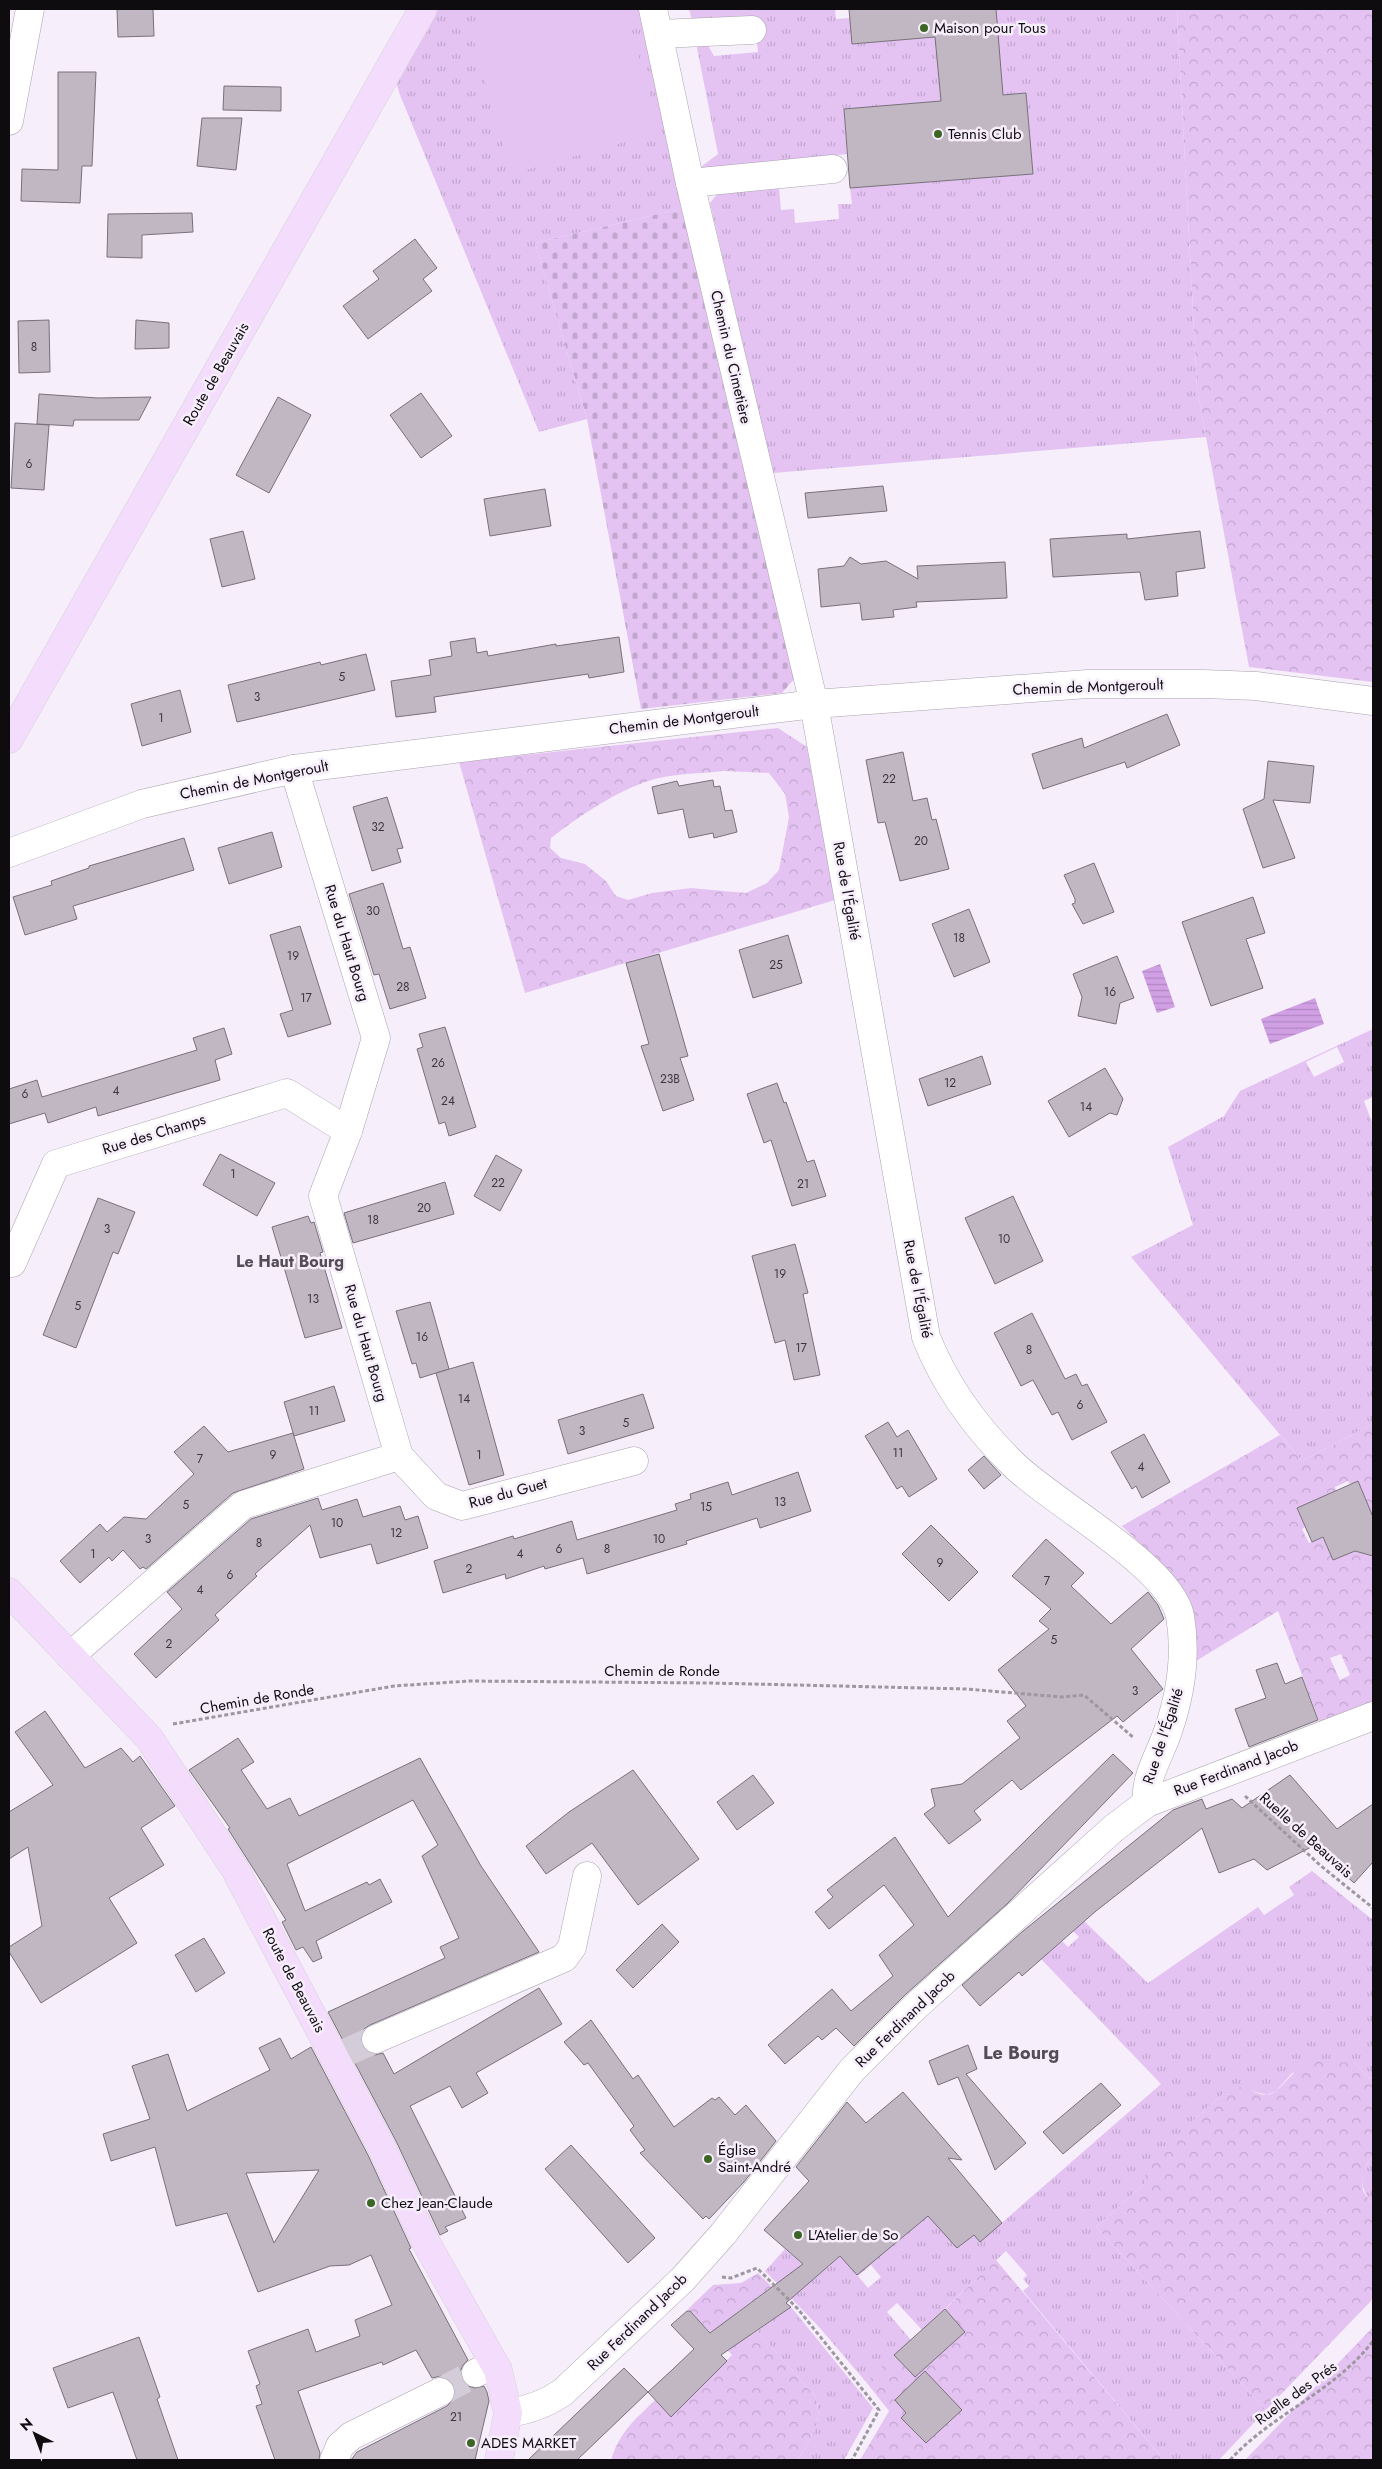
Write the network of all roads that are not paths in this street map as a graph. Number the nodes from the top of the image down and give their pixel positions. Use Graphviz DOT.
graph roads {
  1 [pos="30,9"];
  2 [pos="402,9"];
  3 [pos="423,9"];
  4 [pos="656,21"];
  5 [pos="752,30"];
  6 [pos="9,121"];
  7 [pos="833,169"];
  8 [pos="690,183"];
  9 [pos="1373,701"];
  10 [pos="9,704"];
  11 [pos="814,704"];
  12 [pos="9,739"];
  13 [pos="294,769"];
  14 [pos="9,853"];
  15 [pos="348,1131"];
  16 [pos="12,1263"];
  17 [pos="399,1456"];
  18 [pos="634,1461"];
  19 [pos="9,1592"];
  20 [pos="70,1656"];
  21 [pos="1373,1716"];
  22 [pos="1147,1803"];
  23 [pos="587,1876"];
  24 [pos="376,2038"];
  25 [pos="440,2392"];
  26 [pos="508,2413"];
  27 [pos="334,2460"];
  28 [pos="499,2460"];
  1 -- 6 [label="street"];
  2 -- 10 [label="main road, Route de Beauvais"];
  3 -- 12 [label="main road, Route de Beauvais"];
  4 -- 5 [label="street"];
  4 -- 8 [label="street, Chemin du Cimetière"];
  7 -- 8 [label="street"];
  8 -- 11 [label="street, Chemin du Cimetière"];
  9 -- 11 [label="street, Chemin de Montgeroult"];
  11 -- 13 [label="street, Chemin de Montgeroult"];
  11 -- 22 [label="street, Rue de l'Égalité"];
  13 -- 14 [label="street, Chemin de Montgeroult"];
  13 -- 15 [label="street, Rue du Haut Bourg"];
  15 -- 16 [label="street, Rue des Champs"];
  15 -- 17 [label="street, Rue du Haut Bourg"];
  17 -- 18 [label="street, Rue du Guet"];
  17 -- 20 [label="street"];
  19 -- 20 [label="main road, Route de Beauvais"];
  20 -- 26 [label="main road, Route de Beauvais"];
  21 -- 22 [label="street, Rue Ferdinand Jacob"];
  22 -- 26 [label="street, Rue Ferdinand Jacob"];
  23 -- 24 [label="street"];
  25 -- 27 [label="street"];
  26 -- 28 [label="main road"];
}
